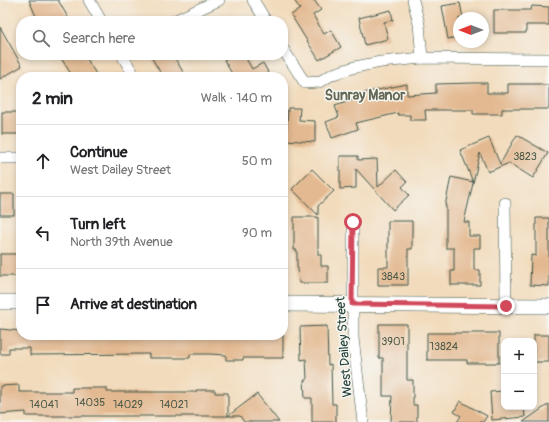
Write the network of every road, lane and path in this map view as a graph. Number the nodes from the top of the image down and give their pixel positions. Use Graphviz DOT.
graph roads {
  1 [pos="88,0"];
  2 [pos="219,0"];
  3 [pos="253,0"];
  4 [pos="413,0"];
  5 [pos="98,16"];
  6 [pos="185,16"];
  7 [pos="263,16"];
  8 [pos="288,57"];
  9 [pos="422,58"];
  10 [pos="549,59"];
  11 [pos="125,60"];
  12 [pos="132,72"];
  13 [pos="0,158"];
  14 [pos="16,158"];
  15 [pos="505,203"];
  16 [pos="353,222"];
  17 [pos="0,302"];
  18 [pos="16,302"];
  19 [pos="288,304"];
  20 [pos="352,304"];
  21 [pos="506,306"];
  22 [pos="549,306"];
  23 [pos="363,422"];
  1 -- 5 [label="street"];
  2 -- 6 [label="street"];
  3 -- 7 [label="street"];
  4 -- 9 [label="street"];
  8 -- 9 [label="street"];
  9 -- 10 [label="street"];
  11 -- 12 [label="street"];
  13 -- 14 [label="street"];
  15 -- 21 [label="street"];
  16 -- 20 [label="street, West Dailey Street"];
  17 -- 18 [label="street"];
  19 -- 20 [label="street"];
  20 -- 21 [label="street"];
  20 -- 23 [label="street, West Dailey Street"];
  21 -- 22 [label="street"];
}
